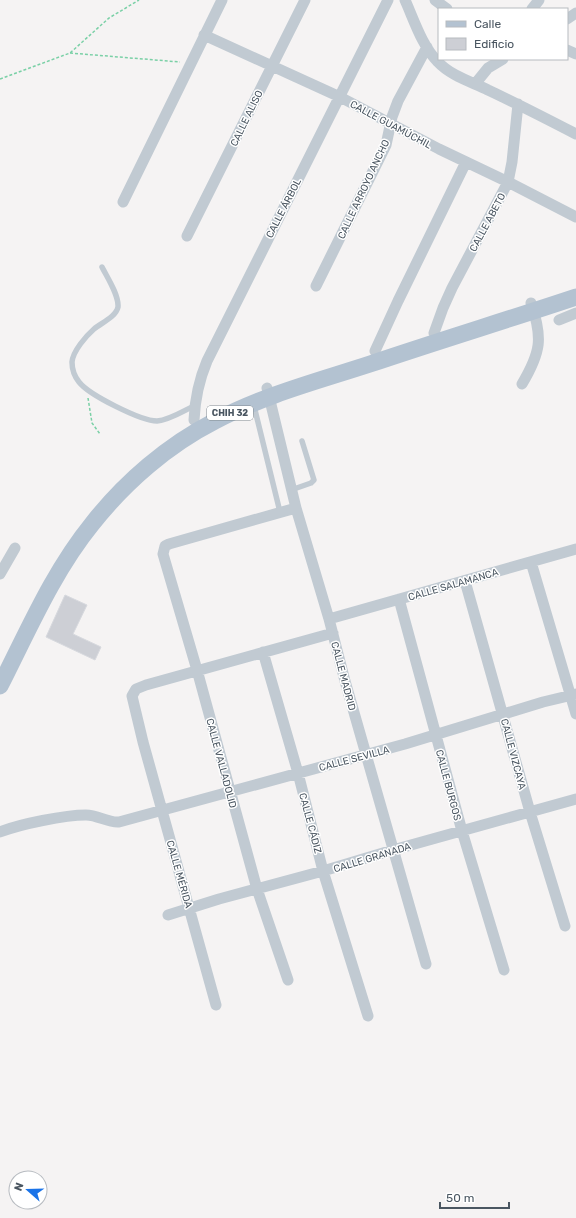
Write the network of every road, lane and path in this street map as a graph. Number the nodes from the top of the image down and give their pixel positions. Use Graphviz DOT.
graph roads {
  1 [pos="139,0"];
  2 [pos="222,0"];
  3 [pos="305,0"];
  4 [pos="388,0"];
  5 [pos="405,0"];
  6 [pos="539,0"];
  7 [pos="533,8"];
  8 [pos="204,35"];
  9 [pos="427,47"];
  10 [pos="70,53"];
  11 [pos="191,63"];
  12 [pos="491,63"];
  13 [pos="272,66"];
  14 [pos="0,79"];
  15 [pos="475,84"];
  16 [pos="340,97"];
  17 [pos="518,104"];
  18 [pos="391,123"];
  19 [pos="576,134"];
  20 [pos="466,162"];
  21 [pos="508,182"];
  22 [pos="122,202"];
  23 [pos="576,217"];
  24 [pos="187,236"];
  25 [pos="102,267"];
  26 [pos="316,286"];
  27 [pos="576,288"];
  28 [pos="576,297"];
  29 [pos="532,307"];
  30 [pos="576,313"];
  31 [pos="559,320"];
  32 [pos="434,333"];
  33 [pos="375,351"];
  34 [pos="522,384"];
  35 [pos="88,390"];
  36 [pos="263,396"];
  37 [pos="194,413"];
  38 [pos="100,434"];
  39 [pos="302,441"];
  40 [pos="291,490"];
  41 [pos="296,508"];
  42 [pos="280,512"];
  43 [pos="15,548"];
  44 [pos="576,549"];
  45 [pos="531,562"];
  46 [pos="0,574"];
  47 [pos="465,581"];
  48 [pos="399,599"];
  49 [pos="329,619"];
  50 [pos="333,633"];
  51 [pos="263,652"];
  52 [pos="0,664"];
  53 [pos="197,670"];
  54 [pos="0,686"];
  55 [pos="573,695"];
  56 [pos="503,714"];
  57 [pos="576,714"];
  58 [pos="436,734"];
  59 [pos="366,754"];
  60 [pos="298,773"];
  61 [pos="230,792"];
  62 [pos="576,799"];
  63 [pos="162,810"];
  64 [pos="530,812"];
  65 [pos="0,832"];
  66 [pos="462,832"];
  67 [pos="393,850"];
  68 [pos="323,871"];
  69 [pos="257,889"];
  70 [pos="189,908"];
  71 [pos="168,916"];
  72 [pos="565,926"];
  73 [pos="426,964"];
  74 [pos="504,970"];
  75 [pos="288,980"];
  76 [pos="216,1005"];
  77 [pos="368,1016"];
  1 -- 10 [label="path"];
  2 -- 8 [label="street"];
  3 -- 13 [label="street, CALLE ALISO"];
  4 -- 16 [label="street, CALLE ÁRBOL"];
  5 -- 9 [label="street"];
  6 -- 7 [label="street"];
  8 -- 11 [label="street"];
  8 -- 13 [label="street, CALLE GUAMÚCHIL"];
  9 -- 15 [label="street"];
  9 -- 18 [label="street, CALLE ARROYO ANCHO"];
  10 -- 11 [label="path"];
  10 -- 14 [label="path"];
  11 -- 22 [label="street"];
  12 -- 15 [label="street"];
  13 -- 16 [label="street, CALLE GUAMÚCHIL"];
  13 -- 24 [label="street, CALLE ALISO"];
  15 -- 17 [label="street"];
  16 -- 18 [label="street, CALLE GUAMÚCHIL"];
  16 -- 37 [label="street, CALLE ÁRBOL"];
  17 -- 19 [label="street"];
  17 -- 21 [label="street, CALLE ABETO"];
  18 -- 20 [label="street, CALLE GUAMÚCHIL"];
  18 -- 26 [label="street, CALLE ARROYO ANCHO"];
  20 -- 21 [label="street, CALLE GUAMÚCHIL"];
  20 -- 33 [label="street"];
  21 -- 23 [label="street, CALLE GUAMÚCHIL"];
  21 -- 32 [label="street, CALLE ABETO"];
  25 -- 35 [label="lane"];
  27 -- 29 [label="main road, CHIH 32"];
  28 -- 29 [label="main road, CHIH 32"];
  29 -- 32 [label="main road, CHIH 32"];
  29 -- 34 [label="street"];
  29 -- 36 [label="main road, CHIH 32"];
  30 -- 31 [label="street"];
  32 -- 33 [label="main road, CHIH 32"];
  33 -- 36 [label="main road, CHIH 32"];
  35 -- 37 [label="lane"];
  35 -- 38 [label="path"];
  36 -- 37 [label="main road, CHIH 32"];
  36 -- 40 [label="street, CALLE MADRID"];
  36 -- 42 [label="lane"];
  36 -- 54 [label="main road, CHIH 32"];
  37 -- 52 [label="main road, CHIH 32"];
  39 -- 40 [label="lane"];
  40 -- 41 [label="street, CALLE MADRID"];
  41 -- 42 [label="street"];
  41 -- 49 [label="street, CALLE MADRID"];
  42 -- 53 [label="street, CALLE VALLADOLID"];
  43 -- 46 [label="street"];
  44 -- 45 [label="street, CALLE SALAMANCA"];
  45 -- 47 [label="street, CALLE SALAMANCA"];
  45 -- 55 [label="street"];
  47 -- 48 [label="street, CALLE SALAMANCA"];
  47 -- 56 [label="street, CALLE VIZCAYA"];
  48 -- 49 [label="street, CALLE SALAMANCA"];
  48 -- 58 [label="street, CALLE BURGOS"];
  49 -- 50 [label="street, CALLE MADRID"];
  50 -- 51 [label="street"];
  50 -- 59 [label="street, CALLE MADRID"];
  51 -- 53 [label="street"];
  51 -- 60 [label="street, CALLE CÁDIZ"];
  53 -- 61 [label="street, CALLE VALLADOLID"];
  53 -- 63 [label="street, CALLE MÉRIDA"];
  55 -- 56 [label="street, CALLE SEVILLA"];
  55 -- 57 [label="street"];
  56 -- 58 [label="street, CALLE SEVILLA"];
  56 -- 64 [label="street, CALLE VIZCAYA"];
  58 -- 59 [label="street, CALLE SEVILLA"];
  58 -- 66 [label="street, CALLE BURGOS"];
  59 -- 60 [label="street, CALLE SEVILLA"];
  59 -- 67 [label="street, CALLE MADRID"];
  60 -- 61 [label="street, CALLE SEVILLA"];
  60 -- 68 [label="street, CALLE CÁDIZ"];
  61 -- 63 [label="street, CALLE SEVILLA"];
  61 -- 69 [label="street, CALLE VALLADOLID"];
  62 -- 64 [label="street, CALLE GRANADA"];
  63 -- 65 [label="street, CALLE SEVILLA"];
  63 -- 70 [label="street, CALLE MÉRIDA"];
  64 -- 66 [label="street, CALLE GRANADA"];
  64 -- 72 [label="street, CALLE VIZCAYA"];
  66 -- 67 [label="street, CALLE GRANADA"];
  66 -- 74 [label="street, CALLE BURGOS"];
  67 -- 68 [label="street, CALLE GRANADA"];
  67 -- 73 [label="street, CALLE MADRID"];
  68 -- 69 [label="street, CALLE GRANADA"];
  68 -- 77 [label="street, CALLE CÁDIZ"];
  69 -- 70 [label="street, CALLE GRANADA"];
  69 -- 75 [label="street, CALLE VALLADOLID"];
  70 -- 71 [label="street, CALLE GRANADA"];
  70 -- 76 [label="street, CALLE MÉRIDA"];
}
